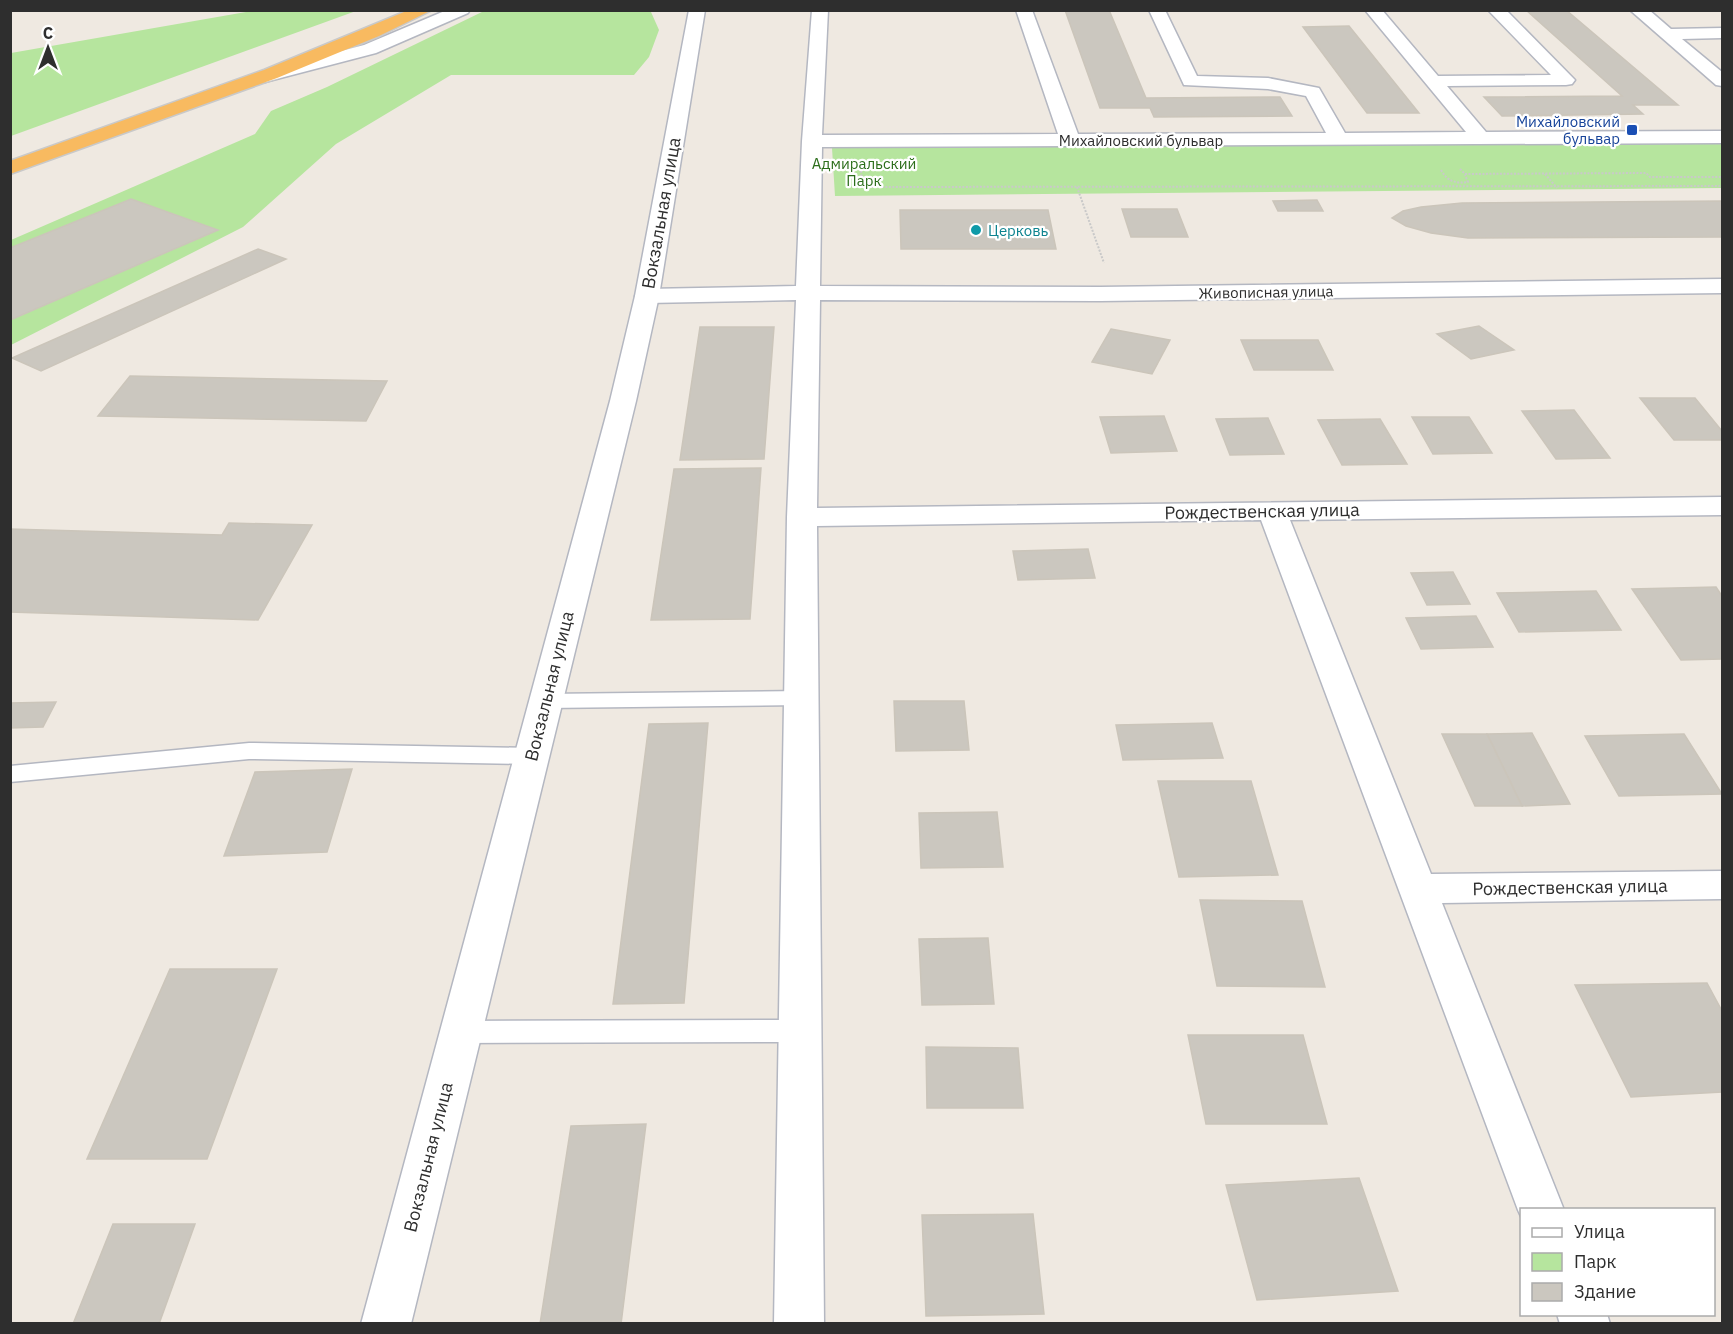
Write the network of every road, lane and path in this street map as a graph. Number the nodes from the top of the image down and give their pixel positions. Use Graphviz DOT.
graph roads {
  1 [pos="424,10"];
  2 [pos="462,10"];
  3 [pos="680,10"];
  4 [pos="696,10"];
  5 [pos="820,10"];
  6 [pos="1024,10"];
  7 [pos="1157,10"];
  8 [pos="1372,10"];
  9 [pos="1496,10"];
  10 [pos="1638,10"];
  11 [pos="1722,33"];
  12 [pos="1669,34"];
  13 [pos="690,44"];
  14 [pos="254,79"];
  15 [pos="1432,81"];
  16 [pos="1722,81"];
  17 [pos="1722,137"];
  18 [pos="1481,138"];
  19 [pos="1340,139"];
  20 [pos="1070,140"];
  21 [pos="812,141"];
  22 [pos="1449,167"];
  23 [pos="1539,167"];
  24 [pos="10,168"];
  25 [pos="1455,168"];
  26 [pos="861,169"];
  27 [pos="1465,174"];
  28 [pos="1545,174"];
  29 [pos="1687,177"];
  30 [pos="1722,177"];
  31 [pos="1463,184"];
  32 [pos="1698,186"];
  33 [pos="1722,186"];
  34 [pos="1077,187"];
  35 [pos="1466,187"];
  36 [pos="1557,188"];
  37 [pos="1722,286"];
  38 [pos="809,293"];
  39 [pos="1115,294"];
  40 [pos="647,296"];
  41 [pos="1722,506"];
  42 [pos="1272,511"];
  43 [pos="802,517"];
  44 [pos="802,698"];
  45 [pos="544,701"];
  46 [pos="531,756"];
  47 [pos="10,774"];
  48 [pos="1722,885"];
  49 [pos="1418,890"];
  50 [pos="800,1031"];
  51 [pos="460,1032"];
  52 [pos="1541,1208"];
  53 [pos="386,1323"];
  54 [pos="798,1323"];
  1 -- 14 [label="highway"];
  2 -- 14 [label="street"];
  3 -- 13 [label="street"];
  4 -- 13 [label="street, Вокзальная улица"];
  5 -- 21 [label="street"];
  6 -- 20 [label="street"];
  7 -- 19 [label="street"];
  8 -- 15 [label="street"];
  9 -- 15 [label="street"];
  10 -- 12 [label="street"];
  11 -- 12 [label="street"];
  12 -- 16 [label="street"];
  13 -- 40 [label="street, Вокзальная улица"];
  14 -- 24 [label="highway"];
  15 -- 18 [label="street"];
  17 -- 18 [label="street, Михайловский бульвар"];
  18 -- 19 [label="street, Михайловский бульвар"];
  19 -- 20 [label="street, Михайловский бульвар"];
  20 -- 21 [label="street, Михайловский бульвар"];
  21 -- 38 [label="street"];
  22 -- 31 [label="path"];
  23 -- 28 [label="path"];
  25 -- 27 [label="path"];
  26 -- 34 [label="path"];
  27 -- 28 [label="path"];
  27 -- 31 [label="path"];
  28 -- 29 [label="path"];
  28 -- 36 [label="path"];
  29 -- 30 [label="path"];
  29 -- 32 [label="path"];
  31 -- 35 [label="path"];
  32 -- 33 [label="path"];
  32 -- 36 [label="path"];
  34 -- 35 [label="path"];
  34 -- 39 [label="path"];
  35 -- 36 [label="path"];
  37 -- 39 [label="street, Живописная улица"];
  38 -- 39 [label="street, Живописная улица"];
  38 -- 40 [label="street, Живописная улица"];
  38 -- 43 [label="street"];
  40 -- 45 [label="street, Вокзальная улица"];
  41 -- 42 [label="street, Рождественская улица"];
  42 -- 43 [label="street, Рождественская улица"];
  42 -- 49 [label="street"];
  43 -- 44 [label="street"];
  44 -- 45 [label="lane"];
  44 -- 50 [label="street"];
  45 -- 46 [label="street, Вокзальная улица"];
  46 -- 47 [label="lane"];
  46 -- 51 [label="street, Вокзальная улица"];
  48 -- 49 [label="street, Рождественская улица"];
  49 -- 52 [label="street"];
  50 -- 51 [label="lane"];
  50 -- 54 [label="street"];
  51 -- 53 [label="street, Вокзальная улица"];
}
